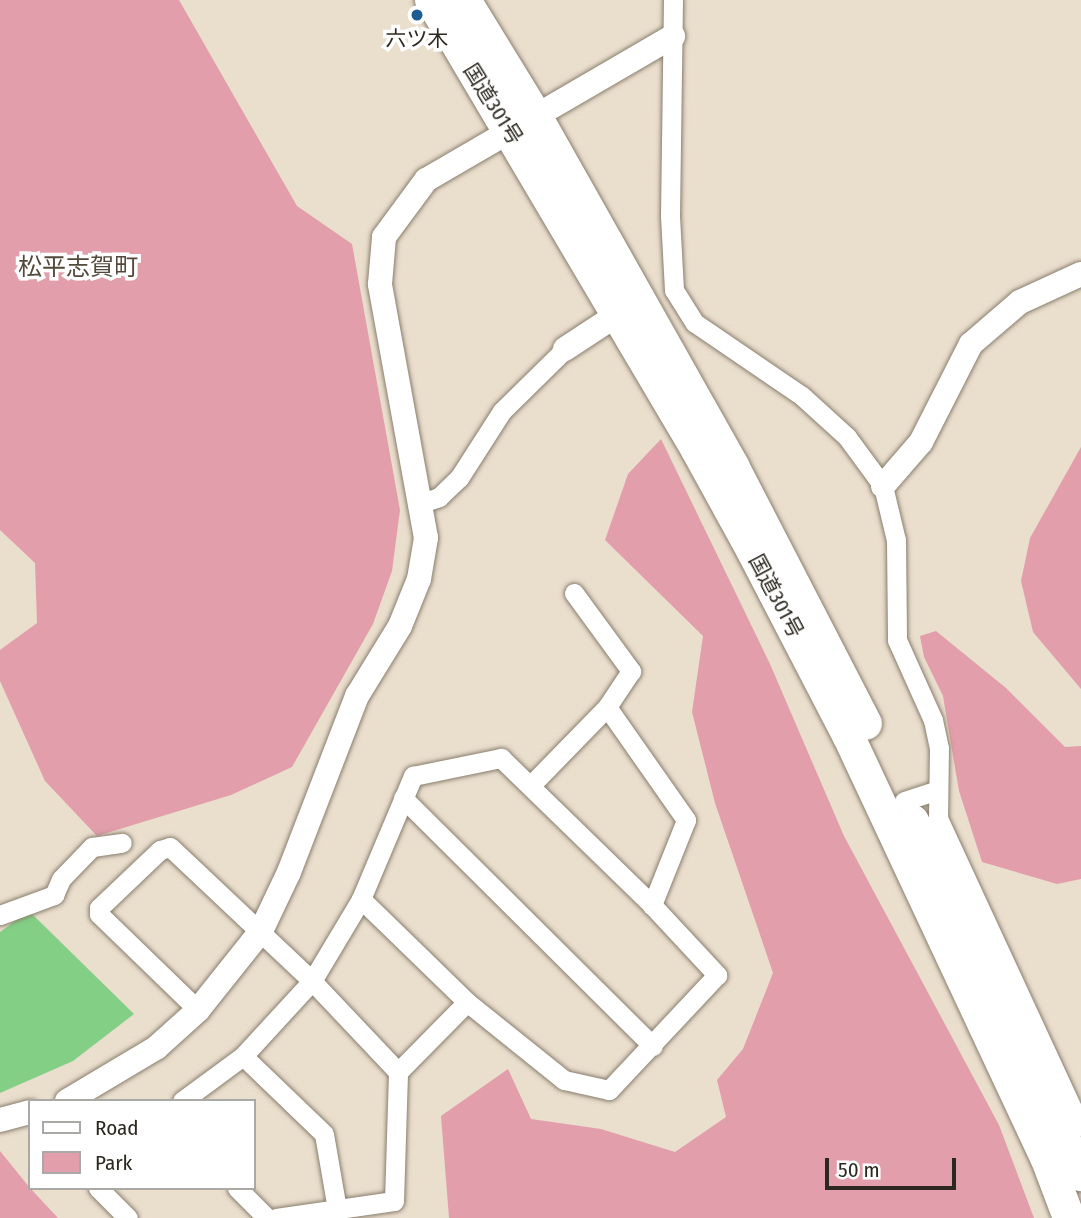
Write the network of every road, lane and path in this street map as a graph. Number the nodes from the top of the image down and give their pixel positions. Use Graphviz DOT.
graph roads {
  1 [pos="431,0"];
  2 [pos="464,0"];
  3 [pos="673,0"];
  4 [pos="673,36"];
  5 [pos="523,123"];
  6 [pos="1081,274"];
  7 [pos="618,314"];
  8 [pos="565,349"];
  9 [pos="883,486"];
  10 [pos="421,503"];
  11 [pos="573,593"];
  12 [pos="607,708"];
  13 [pos="531,785"];
  14 [pos="937,790"];
  15 [pos="403,798"];
  16 [pos="904,801"];
  17 [pos="122,843"];
  18 [pos="361,900"];
  19 [pos="652,905"];
  20 [pos="0,915"];
  21 [pos="261,931"];
  22 [pos="312,981"];
  23 [pos="467,1002"];
  24 [pos="198,1010"];
  25 [pos="653,1046"];
  26 [pos="243,1056"];
  27 [pos="398,1072"];
  28 [pos="70,1099"];
  29 [pos="185,1099"];
  30 [pos="28,1113"];
  31 [pos="0,1120"];
  32 [pos="1081,1127"];
  33 [pos="1081,1175"];
  34 [pos="101,1190"];
  35 [pos="239,1190"];
  36 [pos="337,1209"];
  37 [pos="128,1218"];
  38 [pos="267,1218"];
  39 [pos="276,1218"];
  40 [pos="1069,1218"];
  1 -- 5 [label="highway, 国道301号"];
  2 -- 5 [label="highway, 国道301号"];
  3 -- 4 [label="street"];
  4 -- 5 [label="street"];
  4 -- 9 [label="street"];
  5 -- 7 [label="highway, 国道301号"];
  5 -- 10 [label="street"];
  5 -- 16 [label="highway, 国道301号"];
  6 -- 9 [label="street"];
  7 -- 8 [label="street"];
  7 -- 40 [label="highway, 国道301号"];
  8 -- 10 [label="street"];
  9 -- 14 [label="street"];
  10 -- 21 [label="street"];
  11 -- 12 [label="street"];
  12 -- 13 [label="street"];
  12 -- 19 [label="street"];
  13 -- 15 [label="street"];
  13 -- 19 [label="street"];
  14 -- 16 [label="street"];
  14 -- 32 [label="street"];
  15 -- 18 [label="street"];
  15 -- 25 [label="street"];
  16 -- 33 [label="highway, 国道301号"];
  17 -- 20 [label="street"];
  18 -- 22 [label="street"];
  18 -- 23 [label="street"];
  19 -- 25 [label="street"];
  21 -- 22 [label="street"];
  21 -- 24 [label="street"];
  21 -- 24 [label="street"];
  22 -- 26 [label="street"];
  22 -- 27 [label="street"];
  23 -- 25 [label="street"];
  23 -- 27 [label="street"];
  24 -- 28 [label="street"];
  26 -- 29 [label="street"];
  26 -- 36 [label="street"];
  27 -- 36 [label="street"];
  30 -- 31 [label="street"];
  34 -- 37 [label="street"];
  35 -- 38 [label="street"];
  36 -- 39 [label="street"];
}
